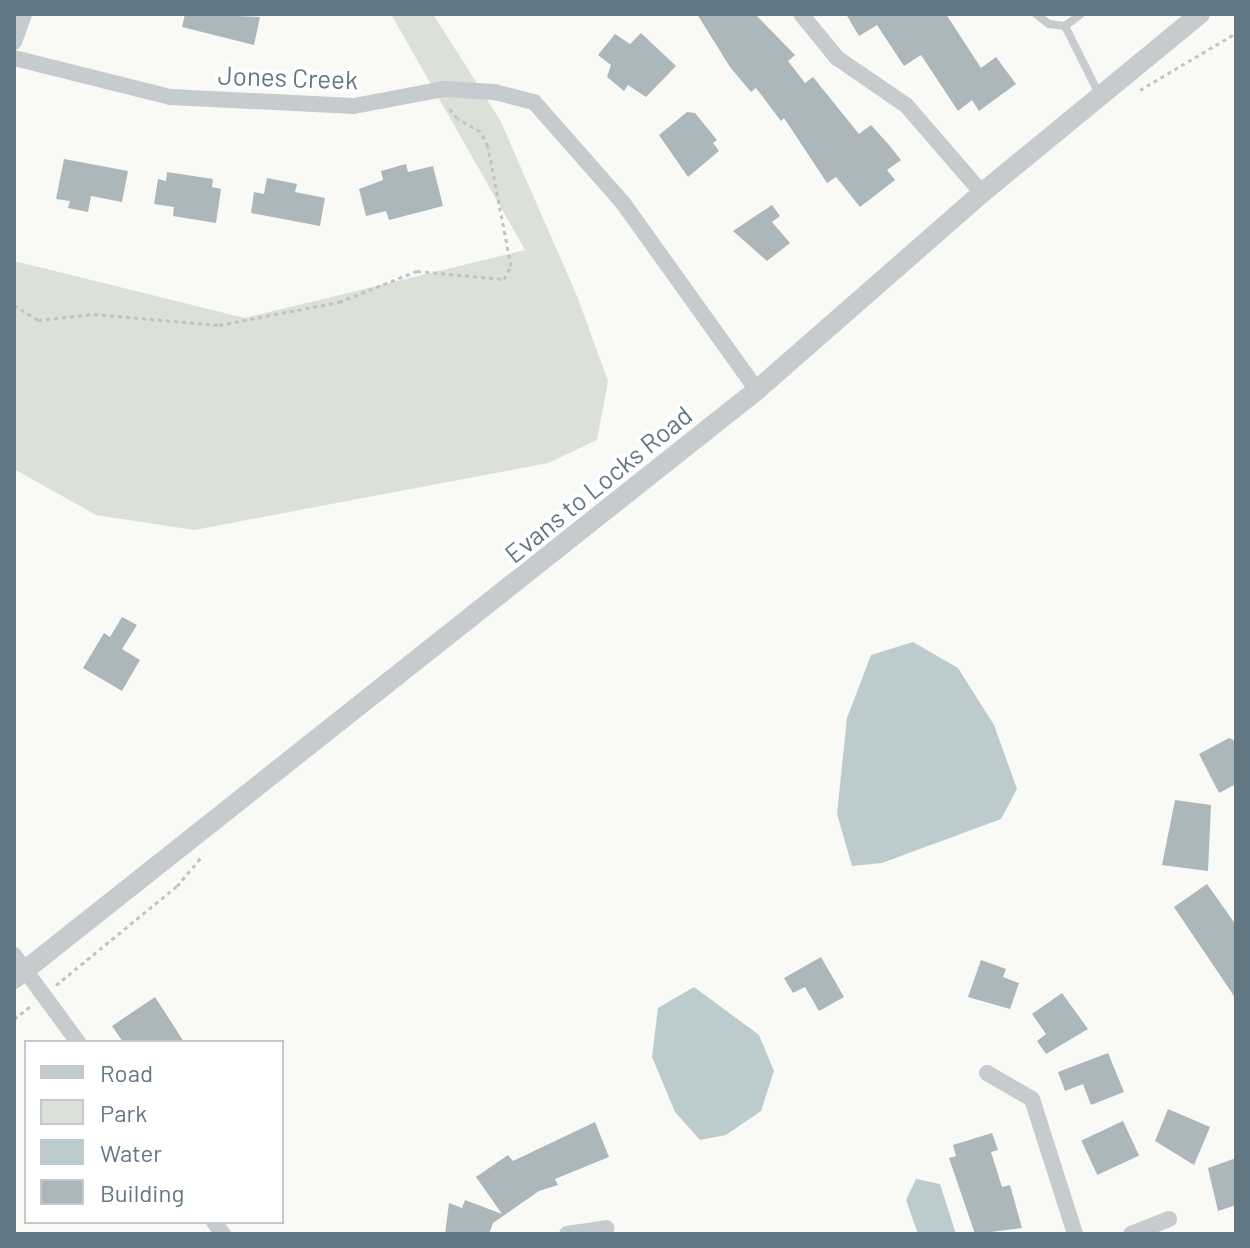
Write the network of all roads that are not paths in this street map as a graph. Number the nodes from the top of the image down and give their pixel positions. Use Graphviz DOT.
graph roads {
  1 [pos="24,14"];
  2 [pos="801,14"];
  3 [pos="1036,14"];
  4 [pos="1081,14"];
  5 [pos="1200,14"];
  6 [pos="1065,26"];
  7 [pos="14,42"];
  8 [pos="14,58"];
  9 [pos="1100,96"];
  10 [pos="982,193"];
  11 [pos="757,390"];
  12 [pos="18,968"];
  13 [pos="76,1040"];
  14 [pos="987,1073"];
  15 [pos="1169,1219"];
  16 [pos="607,1228"];
  17 [pos="567,1234"];
  18 [pos="1075,1234"];
  19 [pos="1131,1234"];
  1 -- 7 [label="street"];
  2 -- 10 [label="street"];
  3 -- 6 [label="lane"];
  4 -- 6 [label="lane"];
  5 -- 9 [label="street, Evans to Locks Road"];
  6 -- 9 [label="lane"];
  8 -- 11 [label="street, Jones Creek"];
  9 -- 10 [label="street, Evans to Locks Road"];
  10 -- 11 [label="street, Evans to Locks Road"];
  11 -- 12 [label="street, Evans to Locks Road"];
  12 -- 13 [label="street"];
  14 -- 18 [label="street"];
  15 -- 19 [label="street"];
  16 -- 17 [label="street"];
}
